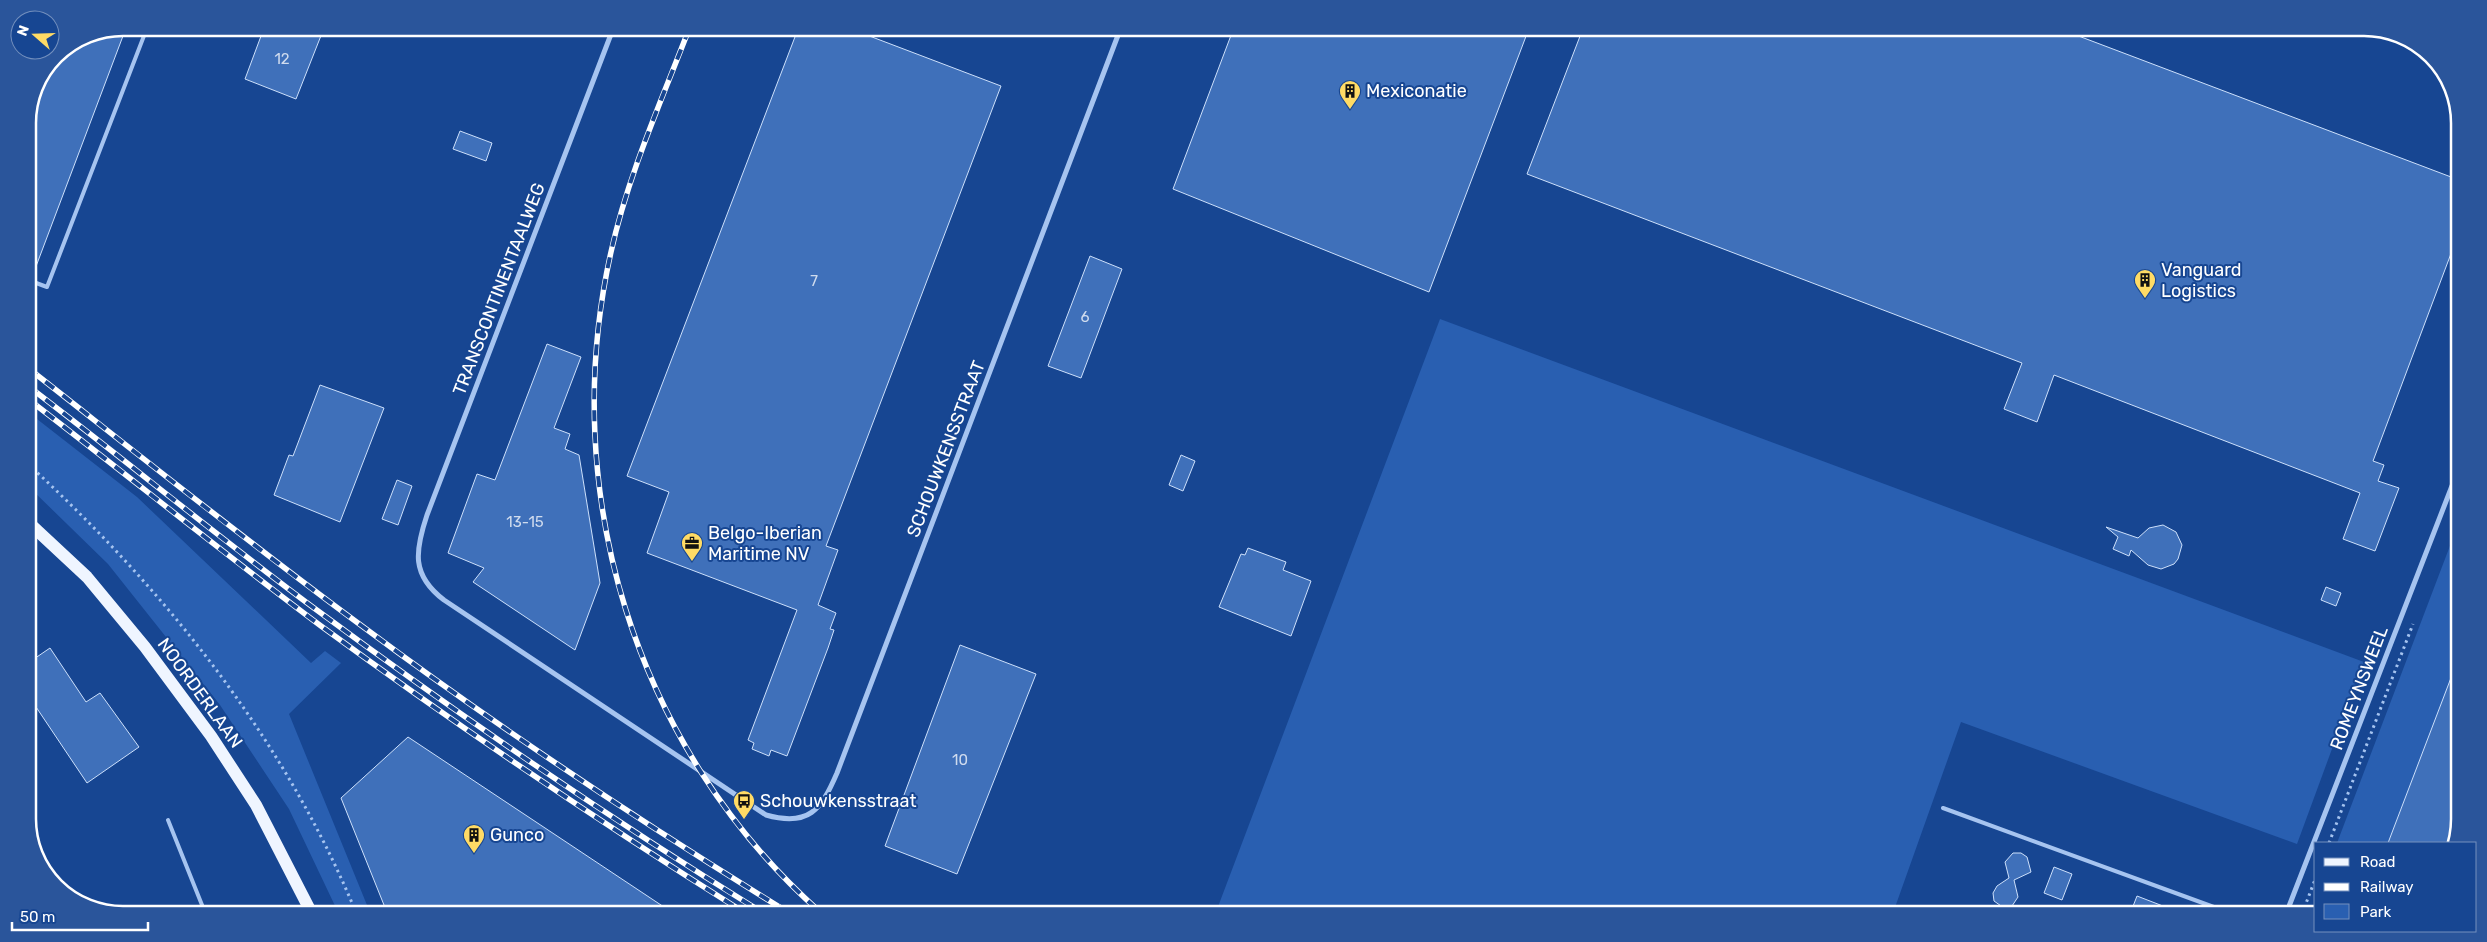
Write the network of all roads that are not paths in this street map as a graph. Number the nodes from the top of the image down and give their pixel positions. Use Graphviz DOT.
graph roads {
  1 [pos="144,36"];
  2 [pos="610,36"];
  3 [pos="1118,36"];
  4 [pos="36,283"];
  5 [pos="2451,488"];
  6 [pos="36,529"];
  7 [pos="418,560"];
  8 [pos="1943,808"];
  9 [pos="168,820"];
  10 [pos="202,906"];
  11 [pos="308,906"];
  12 [pos="2211,906"];
  13 [pos="2289,906"];
  1 -- 4 [label="lane"];
  2 -- 7 [label="street, TRANSCONTINENTAALWEG"];
  3 -- 7 [label="street, SCHOUWKENSSTRAAT"];
  5 -- 13 [label="street, ROMEYNSWEEL"];
  6 -- 11 [label="main road, NOORDERLAAN"];
  8 -- 12 [label="lane"];
  9 -- 10 [label="lane"];
}
